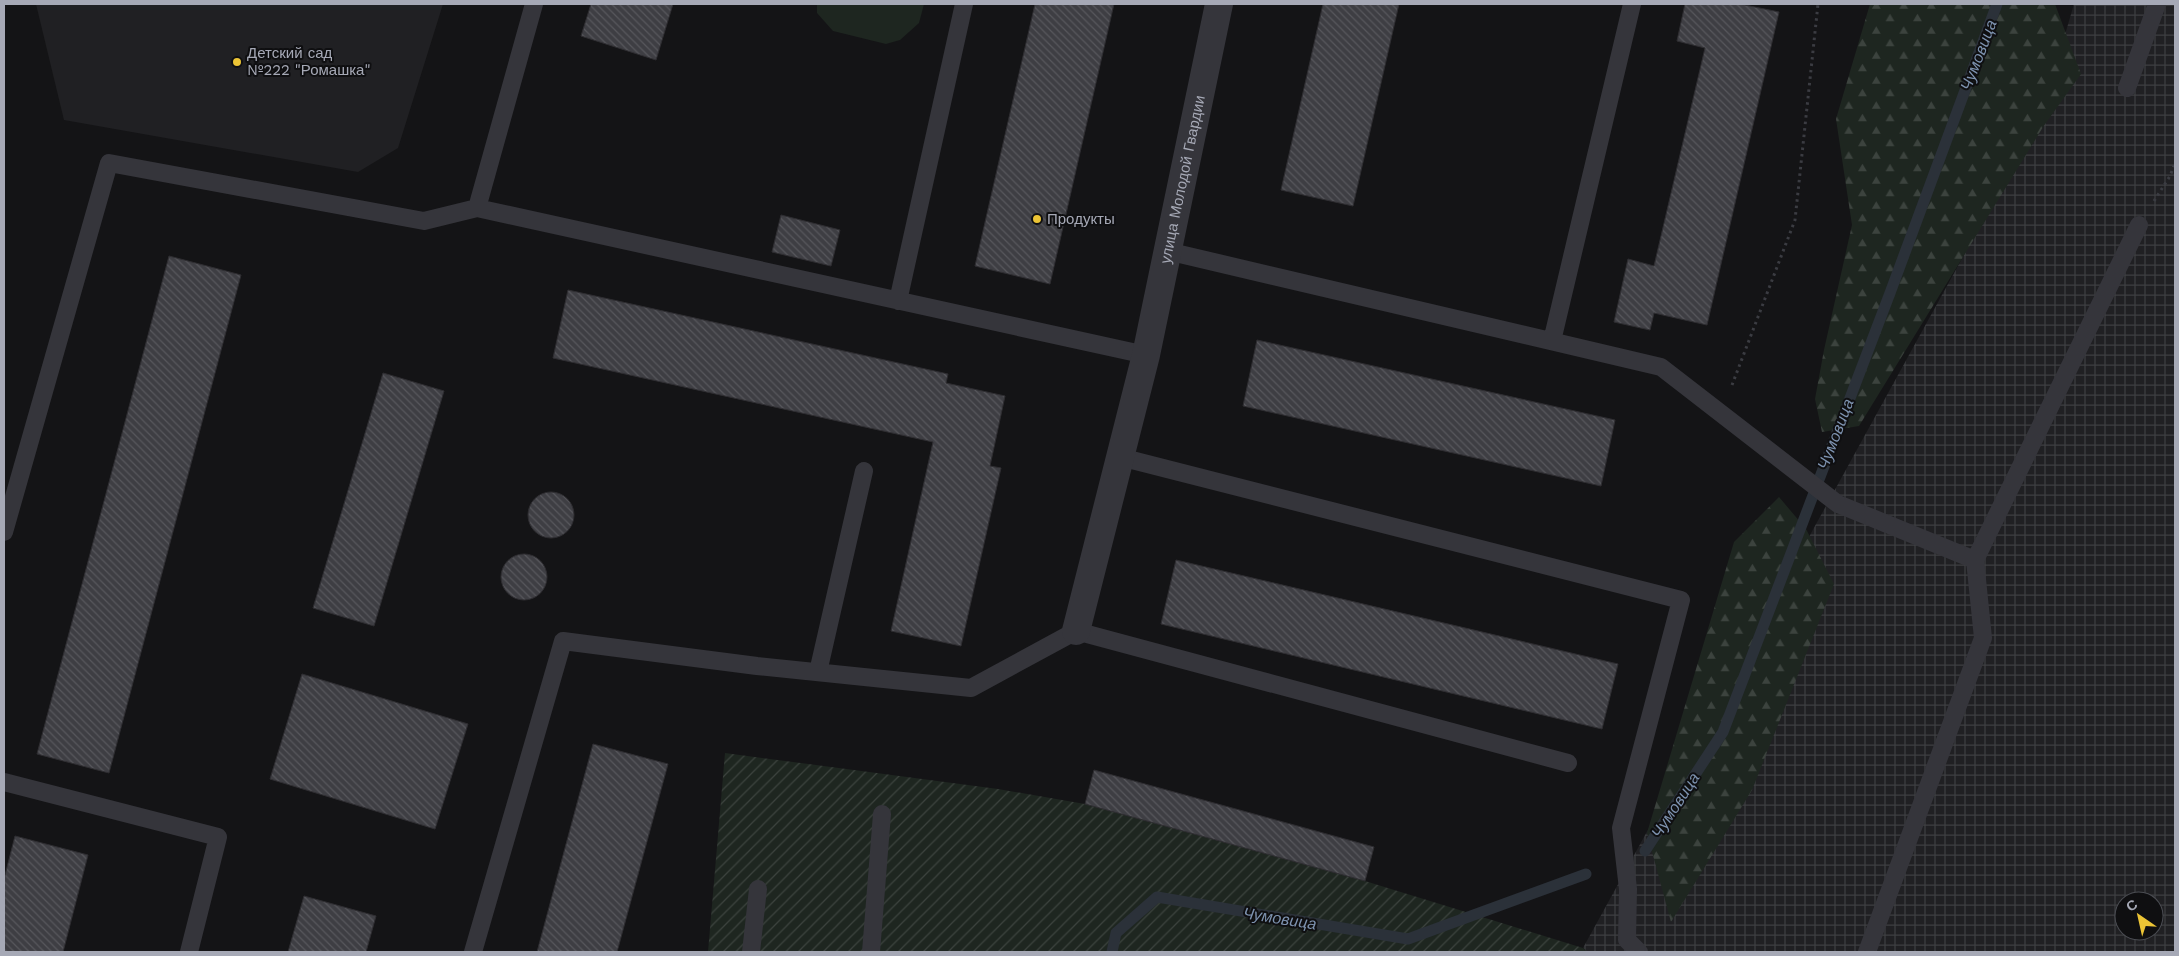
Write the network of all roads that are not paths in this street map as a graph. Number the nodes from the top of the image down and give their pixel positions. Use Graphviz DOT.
graph roads {
  1 [pos="534,4"];
  2 [pos="964,4"];
  3 [pos="1219,4"];
  4 [pos="1632,4"];
  5 [pos="2157,4"];
  6 [pos="2127,88"];
  7 [pos="477,208"];
  8 [pos="2139,225"];
  9 [pos="1167,252"];
  10 [pos="898,301"];
  11 [pos="1552,341"];
  12 [pos="1146,355"];
  13 [pos="1120,457"];
  14 [pos="864,471"];
  15 [pos="4,532"];
  16 [pos="1975,560"];
  17 [pos="1076,631"];
  18 [pos="818,672"];
  19 [pos="1568,763"];
  20 [pos="4,782"];
  21 [pos="882,814"];
  22 [pos="758,888"];
  23 [pos="1629,948"];
  24 [pos="189,952"];
  25 [pos="473,952"];
  26 [pos="751,952"];
  27 [pos="871,952"];
  28 [pos="1867,952"];
  1 -- 7 [label="lane"];
  2 -- 10 [label="lane"];
  3 -- 9 [label="street, улица Молодой Гвардии"];
  4 -- 11 [label="lane"];
  5 -- 6 [label="lane"];
  7 -- 10 [label="lane"];
  7 -- 15 [label="lane"];
  8 -- 16 [label="lane"];
  9 -- 11 [label="lane"];
  9 -- 12 [label="street, улица Молодой Гвардии"];
  10 -- 12 [label="lane"];
  11 -- 16 [label="lane"];
  12 -- 13 [label="street, улица Молодой Гвардии"];
  13 -- 17 [label="street, улица Молодой Гвардии"];
  13 -- 23 [label="lane"];
  14 -- 18 [label="lane"];
  16 -- 28 [label="lane"];
  17 -- 18 [label="lane"];
  17 -- 19 [label="lane"];
  18 -- 25 [label="lane"];
  20 -- 24 [label="lane"];
  21 -- 27 [label="lane"];
  22 -- 26 [label="lane"];
}
